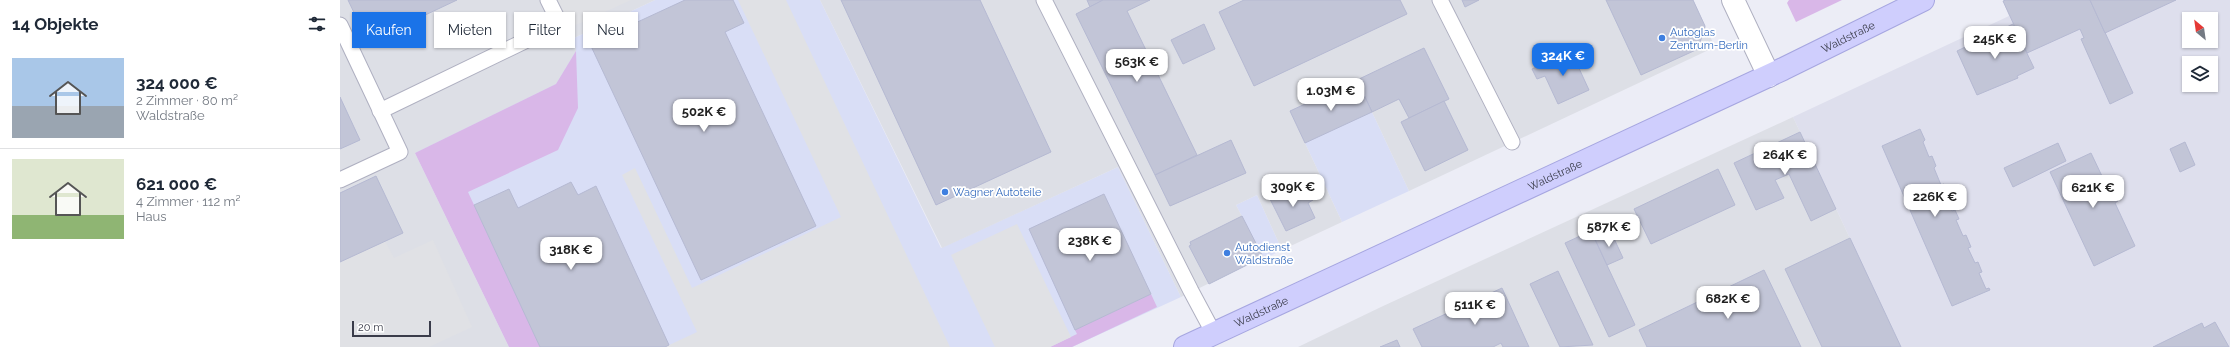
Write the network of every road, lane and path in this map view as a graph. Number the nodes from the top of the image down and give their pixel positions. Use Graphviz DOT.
graph roads {
  1 [pos="548,0"];
  2 [pos="1044,0"];
  3 [pos="1440,0"];
  4 [pos="1732,0"];
  5 [pos="1923,0"];
  6 [pos="340,25"];
  7 [pos="1769,76"];
  8 [pos="380,111"];
  9 [pos="1512,142"];
  10 [pos="340,180"];
  11 [pos="1214,334"];
  12 [pos="1185,347"];
  1 -- 8 [label="lane"];
  2 -- 11 [label="lane"];
  3 -- 9 [label="lane"];
  4 -- 7 [label="street"];
  5 -- 7 [label="main road, Waldstraße"];
  6 -- 8 [label="lane"];
  7 -- 11 [label="main road, Waldstraße"];
  8 -- 10 [label="lane"];
  11 -- 12 [label="main road, Waldstraße"];
}
